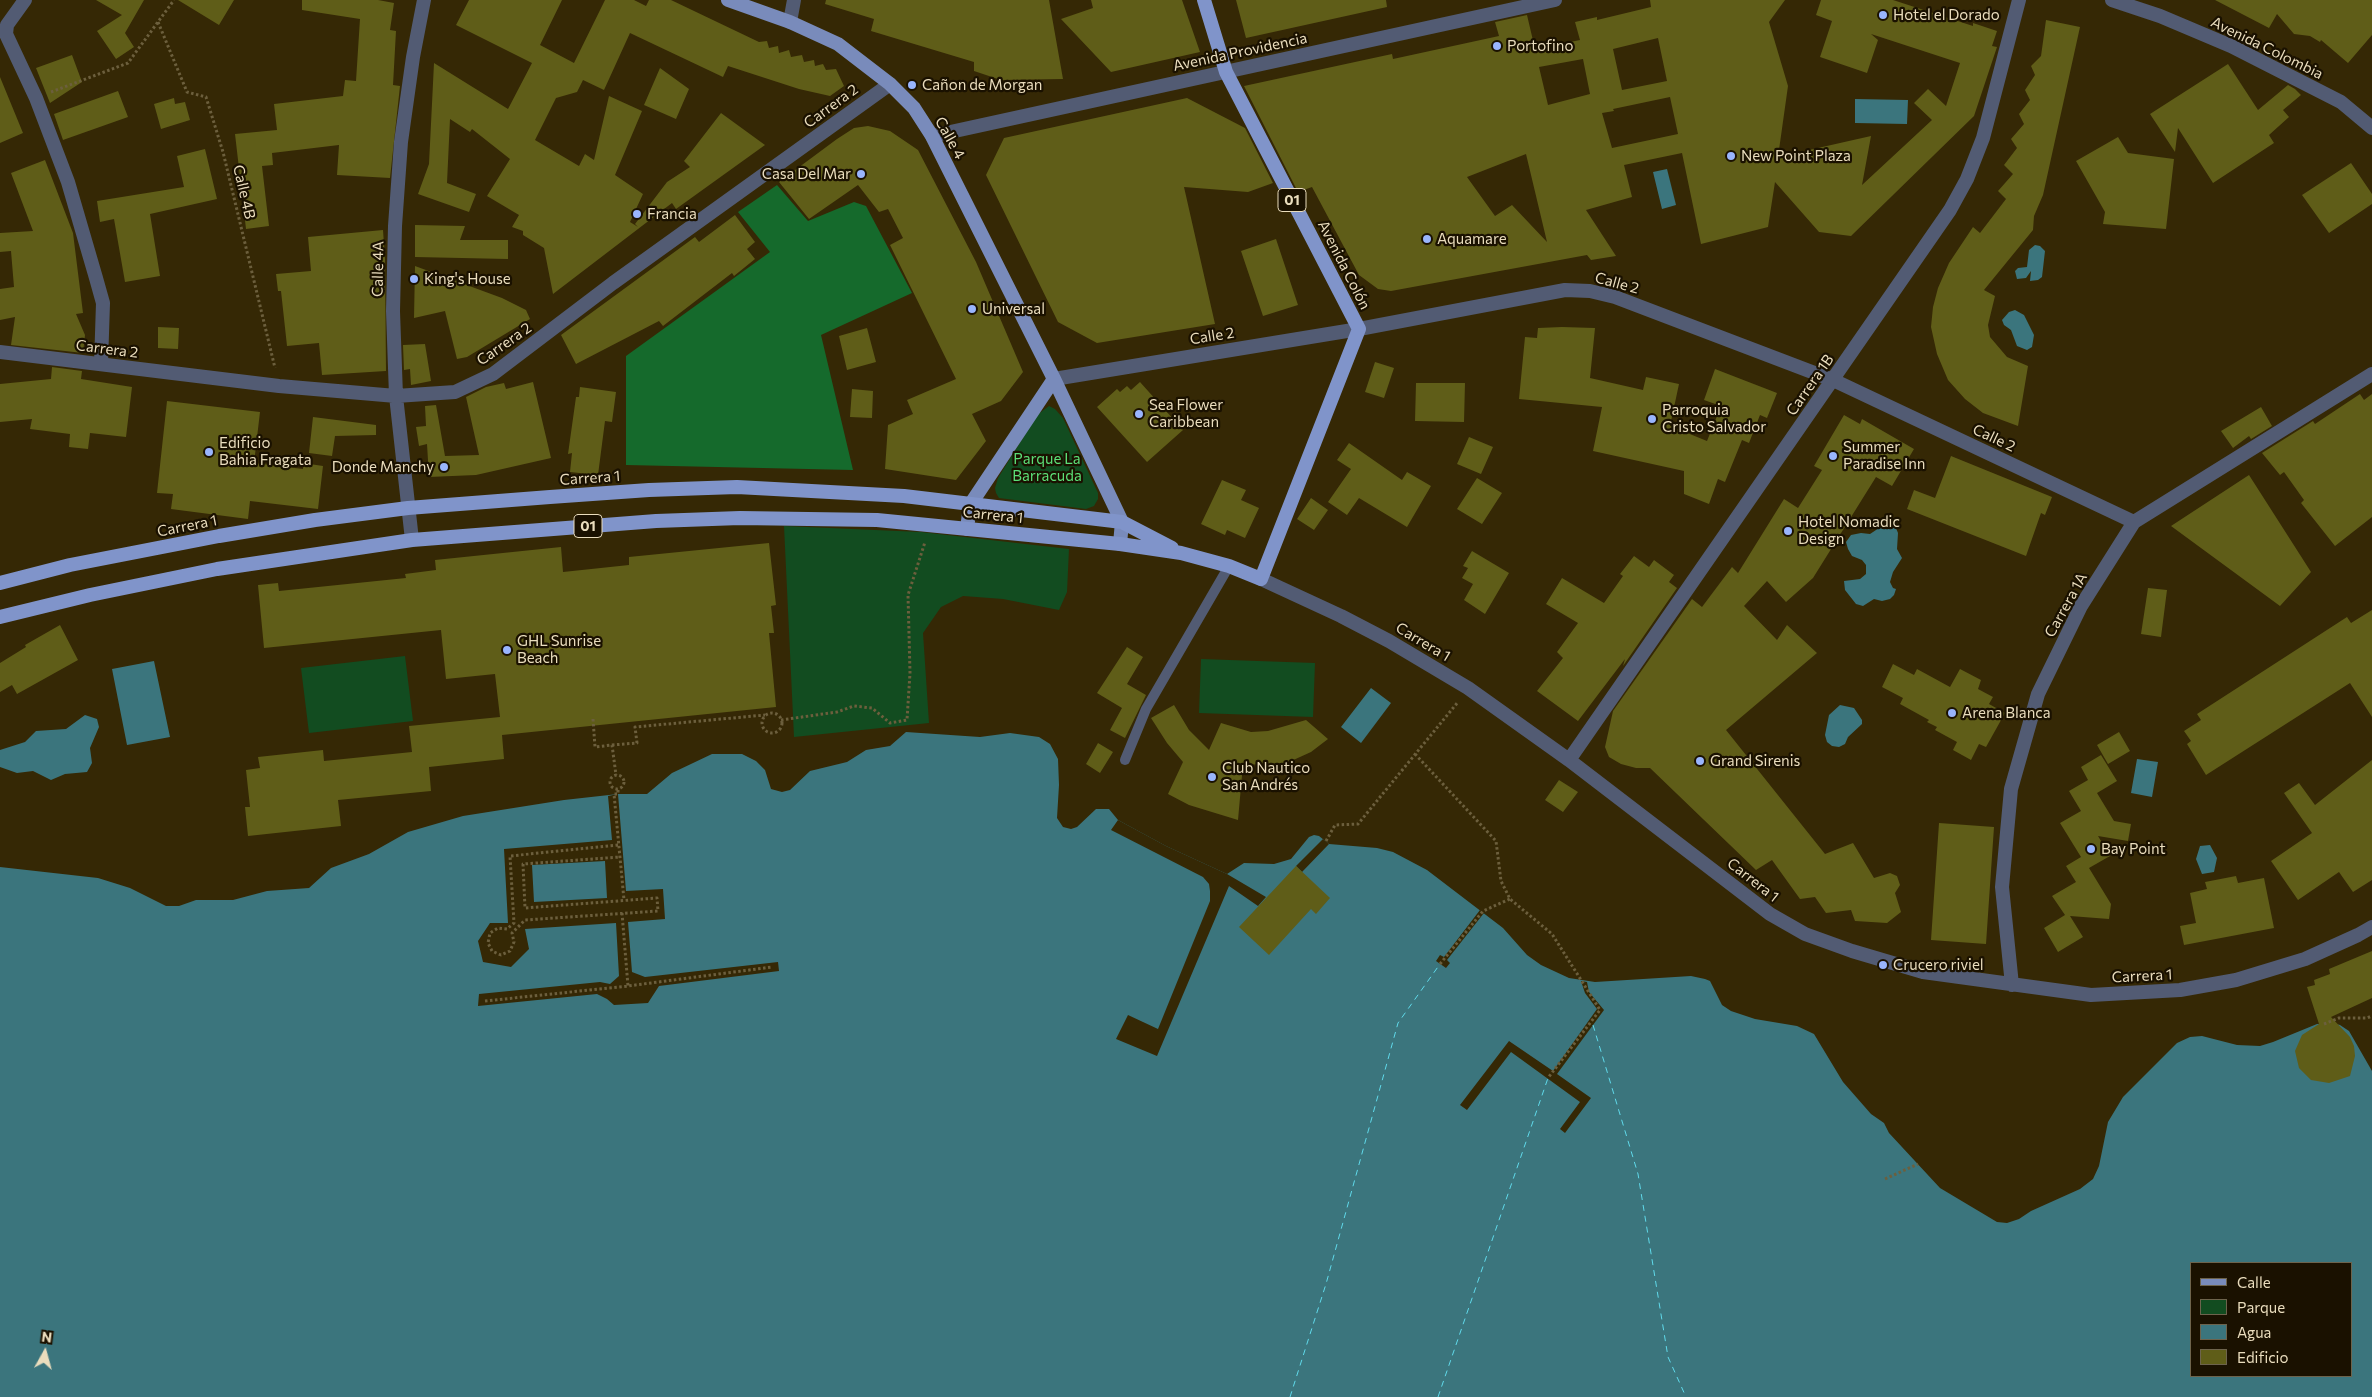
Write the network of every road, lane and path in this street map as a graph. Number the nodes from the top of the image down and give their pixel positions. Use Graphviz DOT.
graph roads {
  1 [pos="26,0"];
  2 [pos="174,0"];
  3 [pos="424,0"];
  4 [pos="728,0"];
  5 [pos="794,0"];
  6 [pos="1204,0"];
  7 [pos="1555,0"];
  8 [pos="2019,0"];
  9 [pos="2112,0"];
  10 [pos="158,22"];
  11 [pos="790,22"];
  12 [pos="1226,72"];
  13 [pos="890,84"];
  14 [pos="36,98"];
  15 [pos="2372,128"];
  16 [pos="932,136"];
  17 [pos="1359,329"];
  18 [pos="0,352"];
  19 [pos="101,364"];
  20 [pos="2372,374"];
  21 [pos="1054,378"];
  22 [pos="1833,380"];
  23 [pos="279,386"];
  24 [pos="396,396"];
  25 [pos="970,505"];
  26 [pos="408,508"];
  27 [pos="1122,522"];
  28 [pos="2134,522"];
  29 [pos="932,525"];
  30 [pos="967,528"];
  31 [pos="412,540"];
  32 [pos="1120,544"];
  33 [pos="1181,553"];
  34 [pos="1229,566"];
  35 [pos="1261,579"];
  36 [pos="0,583"];
  37 [pos="0,617"];
  38 [pos="1468,688"];
  39 [pos="765,715"];
  40 [pos="593,719"];
  41 [pos="781,720"];
  42 [pos="612,745"];
  43 [pos="1415,754"];
  44 [pos="1125,760"];
  45 [pos="1569,760"];
  46 [pos="616,775"];
  47 [pos="618,790"];
  48 [pos="1326,841"];
  49 [pos="618,845"];
  50 [pos="620,857"];
  51 [pos="1510,899"];
  52 [pos="624,900"];
  53 [pos="622,913"];
  54 [pos="2372,926"];
  55 [pos="1440,964"];
  56 [pos="772,968"];
  57 [pos="2012,985"];
  58 [pos="628,986"];
  59 [pos="484,1001"];
  60 [pos="2372,1016"];
  61 [pos="2324,1024"];
  62 [pos="1548,1078"];
  63 [pos="1918,1164"];
  64 [pos="1885,1179"];
  1 -- 14 [label="street"];
  2 -- 10 [label="path"];
  3 -- 24 [label="street, Calle 4A"];
  4 -- 11 [label="main road, Calle 4"];
  5 -- 11 [label="street"];
  6 -- 12 [label="highway, Avenida Colón / 01"];
  7 -- 12 [label="street, Avenida Providencia"];
  8 -- 22 [label="street, Carrera 1B"];
  9 -- 15 [label="street, Avenida Colombia"];
  10 -- 14 [label="path"];
  10 -- 23 [label="path, Calle 4B"];
  11 -- 13 [label="main road, Calle 4"];
  12 -- 16 [label="street, Avenida Providencia"];
  12 -- 17 [label="highway, Avenida Colón / 01"];
  13 -- 16 [label="main road, Calle 4"];
  13 -- 24 [label="street, Carrera 2"];
  14 -- 19 [label="street"];
  16 -- 21 [label="main road, Calle 4"];
  17 -- 21 [label="street, Calle 2"];
  17 -- 22 [label="street, Calle 2"];
  17 -- 35 [label="highway, Avenida Colón"];
  18 -- 19 [label="street, Carrera 2"];
  19 -- 23 [label="street, Carrera 2"];
  20 -- 28 [label="street, Carrera 1A"];
  21 -- 25 [label="main road"];
  21 -- 27 [label="main road, Calle 4"];
  22 -- 28 [label="street, Calle 2"];
  22 -- 45 [label="street, Carrera 1B"];
  23 -- 24 [label="street, Carrera 2"];
  24 -- 26 [label="street, Calle 4A"];
  25 -- 26 [label="highway, Carrera 1 / 01"];
  25 -- 27 [label="highway, Carrera 1 / 01"];
  25 -- 30 [label="main road"];
  26 -- 31 [label="street, Calle 4A"];
  26 -- 36 [label="highway, Carrera 1 / 01"];
  27 -- 32 [label="main road"];
  27 -- 33 [label="highway, Carrera 1 / 01"];
  28 -- 57 [label="street, Carrera 1A"];
  29 -- 30 [label="highway, Carrera 1 / 01"];
  29 -- 31 [label="highway, Carrera 1 / 01"];
  29 -- 41 [label="path"];
  30 -- 32 [label="highway, Carrera 1 / 01"];
  31 -- 37 [label="highway, Carrera 1 / 01"];
  32 -- 33 [label="highway, Carrera 1 / 01"];
  33 -- 34 [label="highway, Carrera 1 / 01"];
  34 -- 35 [label="highway, Carrera 1 / 01"];
  34 -- 44 [label="lane"];
  35 -- 38 [label="street, Carrera 1"];
  38 -- 43 [label="path"];
  38 -- 45 [label="street, Carrera 1"];
  39 -- 41 [label="path"];
  39 -- 41 [label="path"];
  39 -- 42 [label="path"];
  40 -- 42 [label="path"];
  42 -- 46 [label="path"];
  43 -- 48 [label="path"];
  43 -- 51 [label="path"];
  45 -- 57 [label="street, Carrera 1"];
  46 -- 47 [label="path"];
  46 -- 47 [label="path"];
  47 -- 49 [label="path"];
  49 -- 50 [label="path"];
  49 -- 53 [label="path"];
  50 -- 52 [label="path"];
  50 -- 52 [label="path"];
  51 -- 55 [label="path"];
  51 -- 62 [label="path"];
  52 -- 53 [label="path"];
  53 -- 58 [label="path"];
  54 -- 57 [label="street, Carrera 1"];
  56 -- 58 [label="path"];
  58 -- 59 [label="path"];
  60 -- 61 [label="path"];
  63 -- 64 [label="path"];
}
